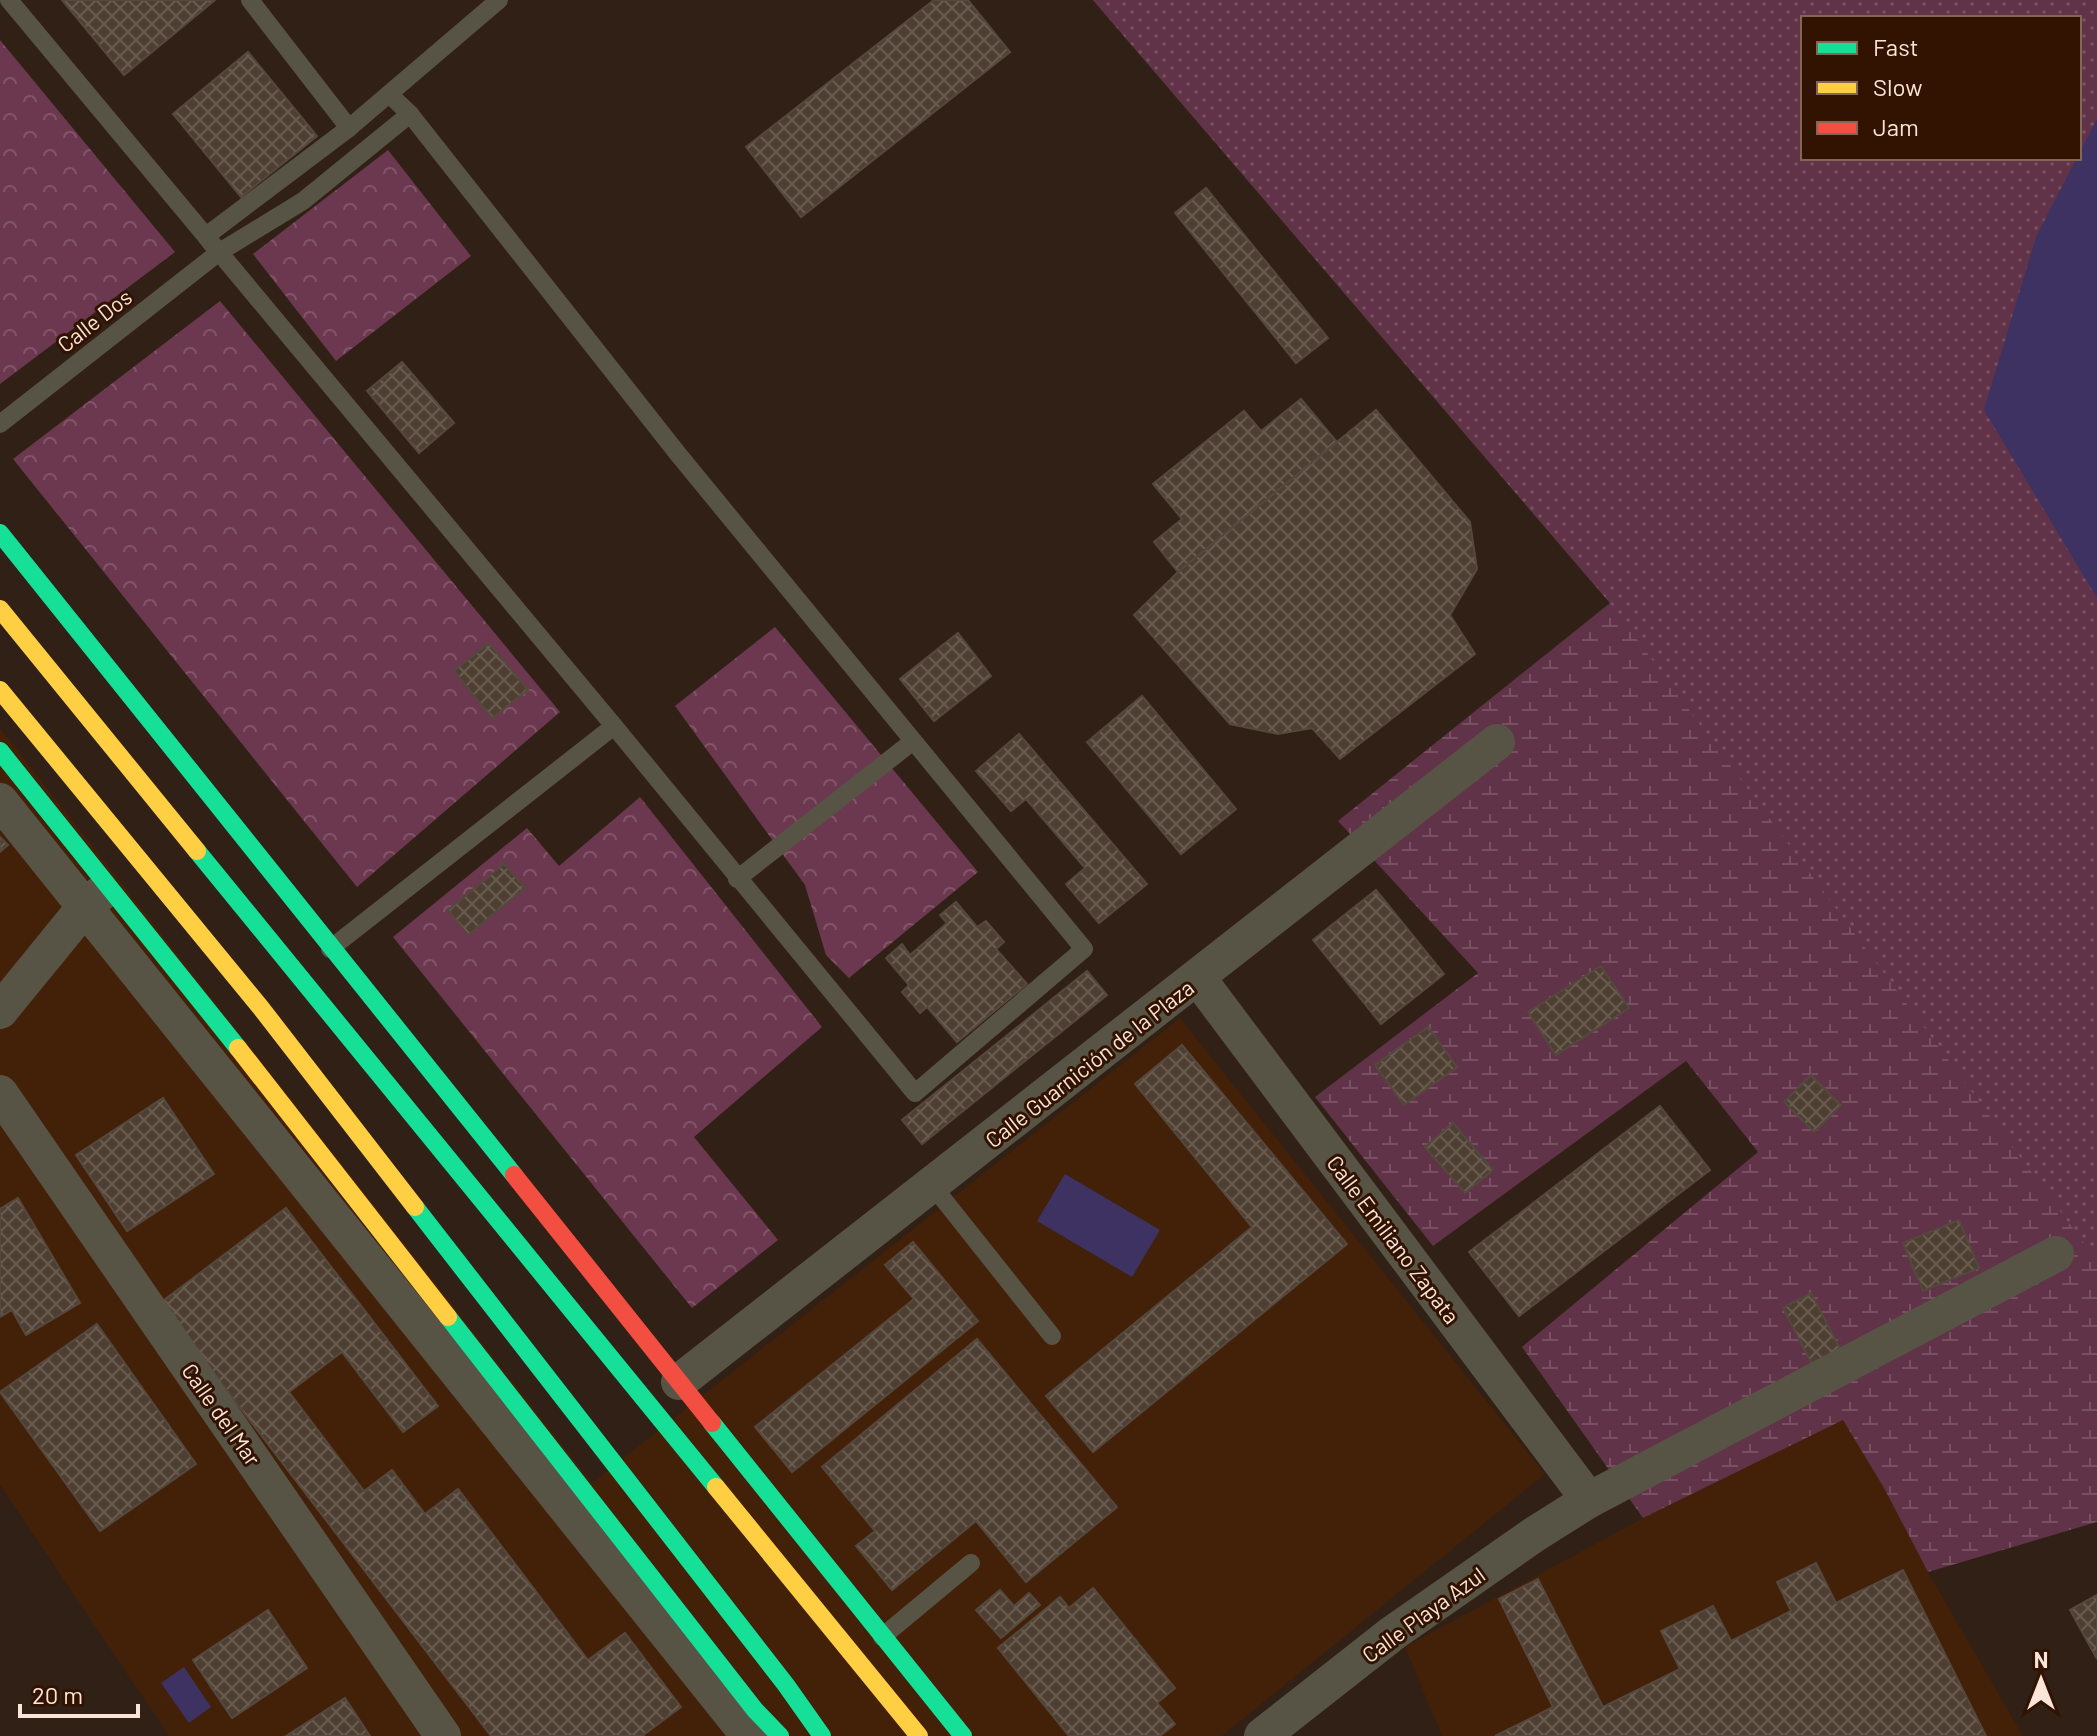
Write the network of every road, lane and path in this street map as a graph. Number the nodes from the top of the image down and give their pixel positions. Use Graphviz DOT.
graph roads {
  1 [pos="9,0"];
  2 [pos="250,0"];
  3 [pos="499,0"];
  4 [pos="390,95"];
  5 [pos="410,114"];
  6 [pos="349,128"];
  7 [pos="218,253"];
  8 [pos="0,424"];
  9 [pos="0,533"];
  10 [pos="0,609"];
  11 [pos="0,690"];
  12 [pos="614,726"];
  13 [pos="912,742"];
  14 [pos="1497,742"];
  15 [pos="0,751"];
  16 [pos="0,801"];
  17 [pos="139,860"];
  18 [pos="737,879"];
  19 [pos="96,898"];
  20 [pos="305,971"];
  21 [pos="1198,978"];
  22 [pos="0,1011"];
  23 [pos="245,1023"];
  24 [pos="0,1093"];
  25 [pos="932,1185"];
  26 [pos="2056,1254"];
  27 [pos="1052,1336"];
  28 [pos="679,1382"];
  29 [pos="1589,1500"];
  30 [pos="971,1563"];
  31 [pos="882,1637"];
  32 [pos="786,1685"];
  33 [pos="742,1726"];
  34 [pos="443,1736"];
  35 [pos="780,1736"];
  36 [pos="822,1736"];
  37 [pos="919,1736"];
  38 [pos="963,1736"];
  39 [pos="1262,1736"];
  1 -- 7 [label="lane"];
  2 -- 6 [label="lane"];
  3 -- 4 [label="lane"];
  4 -- 5 [label="lane"];
  4 -- 6 [label="lane"];
  5 -- 7 [label="lane, Calle Dos"];
  5 -- 13 [label="lane"];
  6 -- 7 [label="lane"];
  7 -- 8 [label="lane, Calle Dos"];
  7 -- 12 [label="lane"];
  9 -- 20 [label="main road"];
  10 -- 20 [label="main road"];
  11 -- 17 [label="main road"];
  12 -- 18 [label="lane"];
  12 -- 20 [label="lane"];
  13 -- 18 [label="lane"];
  13 -- 18 [label="lane"];
  14 -- 21 [label="street, Calle Guarnición de la Plaza"];
  15 -- 19 [label="main road"];
  16 -- 19 [label="street"];
  17 -- 19 [label="street"];
  17 -- 23 [label="main road"];
  19 -- 22 [label="street"];
  19 -- 23 [label="main road"];
  19 -- 33 [label="street"];
  20 -- 23 [label="lane"];
  20 -- 28 [label="main road"];
  20 -- 37 [label="main road"];
  21 -- 25 [label="street, Calle Guarnición de la Plaza"];
  21 -- 29 [label="street, Calle Emiliano Zapata"];
  23 -- 32 [label="main road"];
  23 -- 33 [label="main road"];
  24 -- 34 [label="street, Calle del Mar"];
  25 -- 27 [label="lane"];
  25 -- 28 [label="street, Calle Guarnición de la Plaza"];
  26 -- 29 [label="street, Calle Playa Azul"];
  28 -- 31 [label="main road"];
  29 -- 39 [label="street, Calle Playa Azul"];
  30 -- 31 [label="lane"];
  31 -- 38 [label="main road"];
  32 -- 33 [label="street"];
  32 -- 36 [label="main road"];
  33 -- 35 [label="main road"];
}
